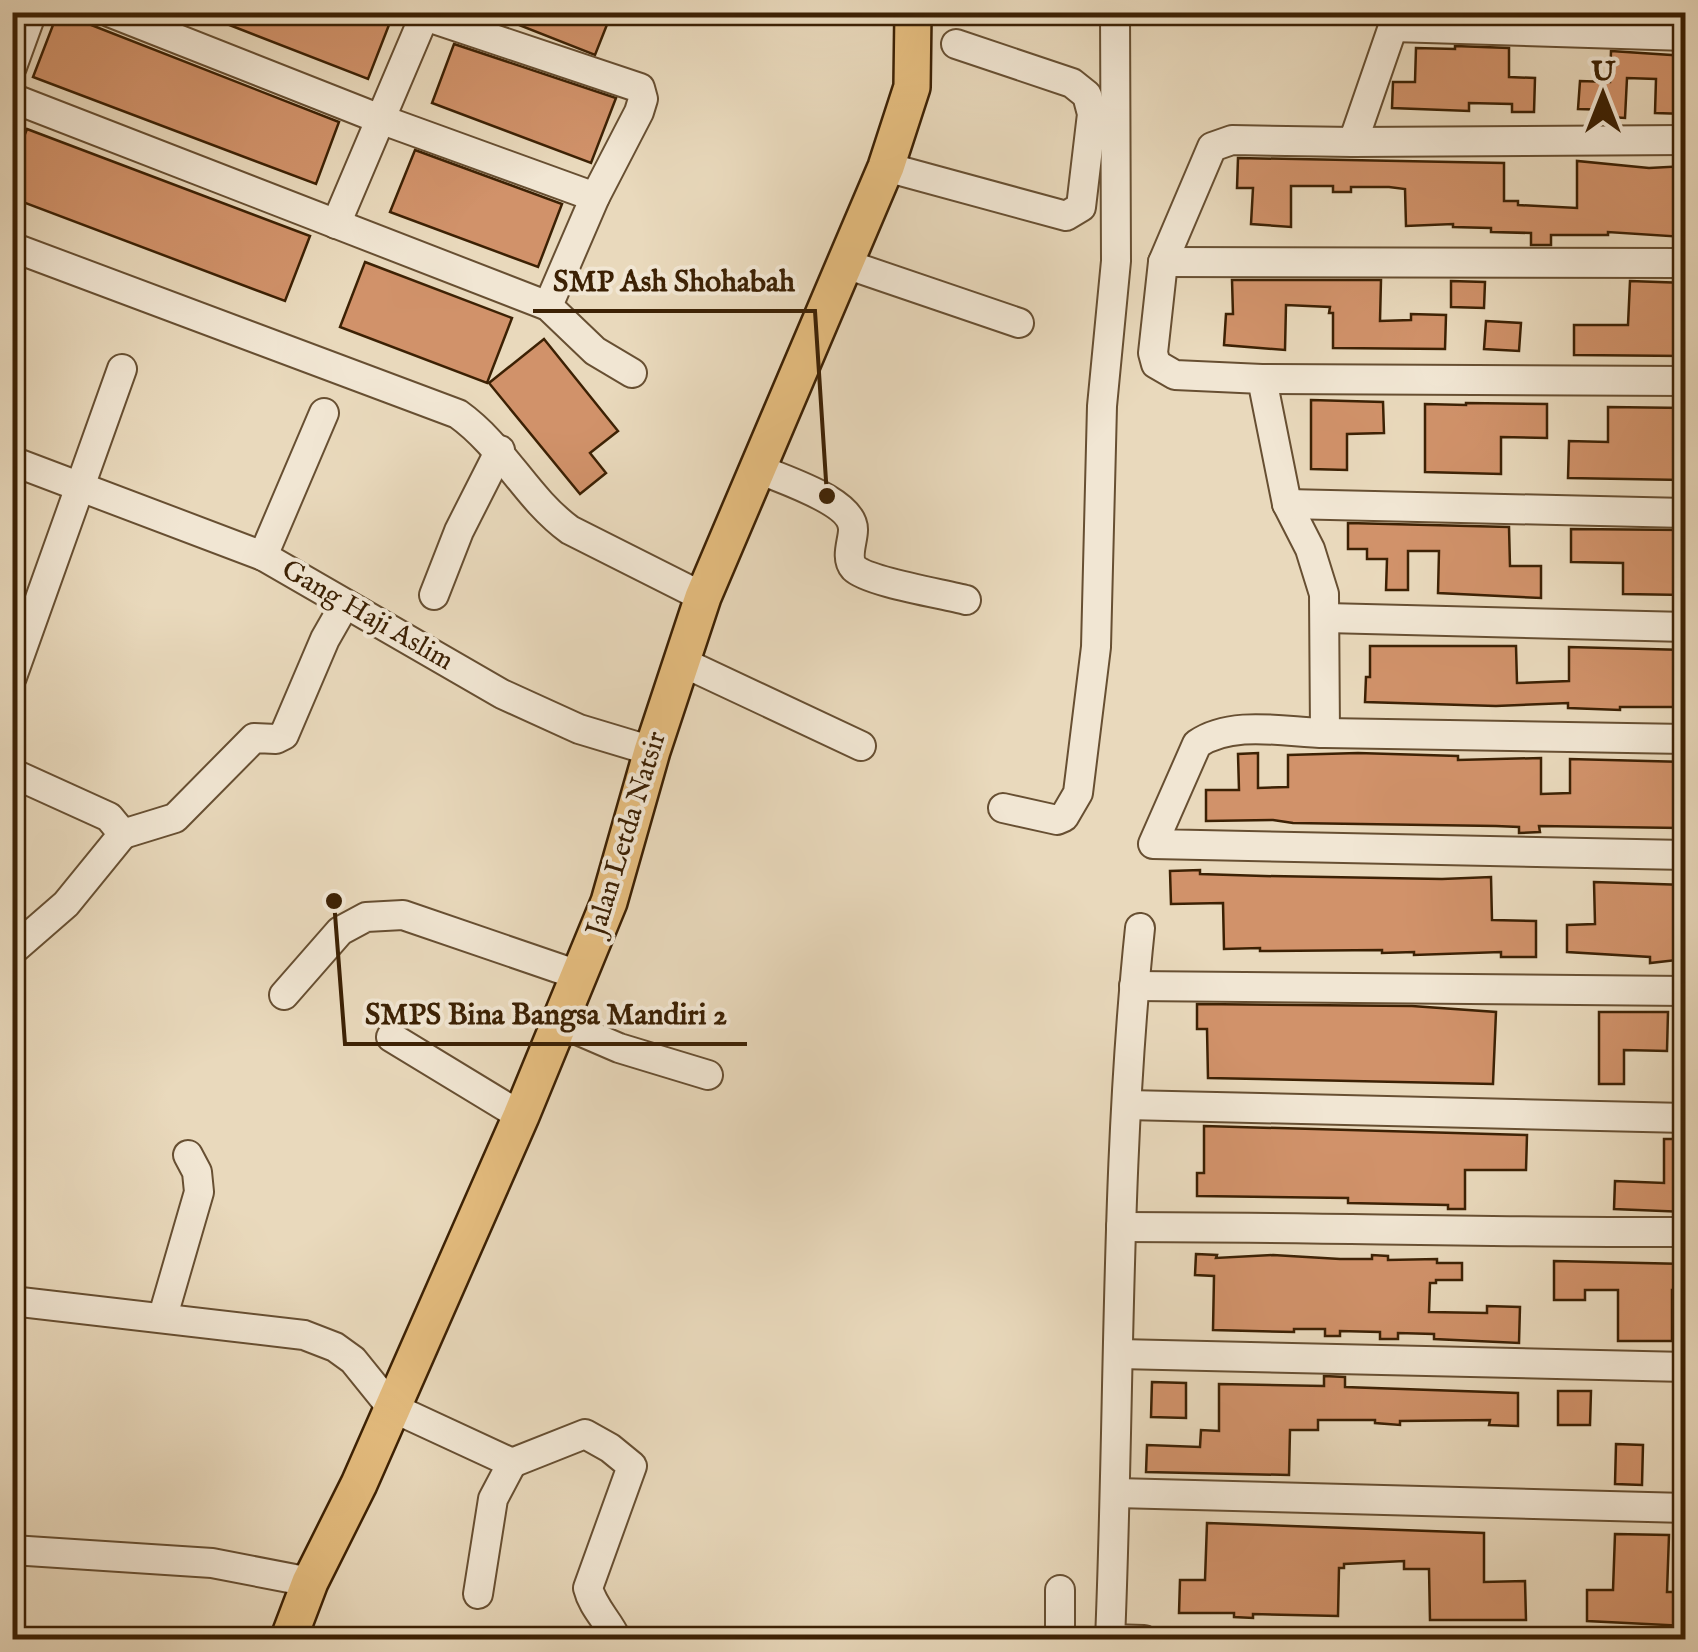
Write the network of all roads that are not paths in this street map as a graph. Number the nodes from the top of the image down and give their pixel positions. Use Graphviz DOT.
graph roads {
  1 [pos="32,12"];
  2 [pos="109,12"];
  3 [pos="913,12"];
  4 [pos="1115,12"];
  5 [pos="421,14"];
  6 [pos="1396,20"];
  7 [pos="1686,36"];
  8 [pos="956,44"];
  9 [pos="12,67"];
  10 [pos="12,98"];
  11 [pos="380,119"];
  12 [pos="1686,140"];
  13 [pos="1353,142"];
  14 [pos="886,167"];
  15 [pos="595,197"];
  16 [pos="336,224"];
  17 [pos="12,247"];
  18 [pos="1163,262"];
  19 [pos="1686,263"];
  20 [pos="846,264"];
  21 [pos="548,306"];
  22 [pos="1018,323"];
  23 [pos="122,369"];
  24 [pos="632,373"];
  25 [pos="1262,379"];
  26 [pos="1686,382"];
  27 [pos="324,413"];
  28 [pos="500,450"];
  29 [pos="12,462"];
  30 [pos="759,469"];
  31 [pos="80,487"];
  32 [pos="1287,504"];
  33 [pos="1686,513"];
  34 [pos="263,556"];
  35 [pos="434,595"];
  36 [pos="703,597"];
  37 [pos="966,600"];
  38 [pos="346,604"];
  39 [pos="1326,618"];
  40 [pos="1686,627"];
  41 [pos="680,660"];
  42 [pos="12,676"];
  43 [pos="1325,733"];
  44 [pos="1686,739"];
  45 [pos="861,746"];
  46 [pos="652,751"];
  47 [pos="12,773"];
  48 [pos="1004,808"];
  49 [pos="122,834"];
  50 [pos="1686,855"];
  51 [pos="1140,928"];
  52 [pos="12,951"];
  53 [pos="581,976"];
  54 [pos="1134,986"];
  55 [pos="1686,991"];
  56 [pos="284,995"];
  57 [pos="562,1023"];
  58 [pos="390,1037"];
  59 [pos="708,1075"];
  60 [pos="1127,1105"];
  61 [pos="521,1116"];
  62 [pos="1686,1118"];
  63 [pos="188,1155"];
  64 [pos="1121,1226"];
  65 [pos="1686,1232"];
  66 [pos="12,1301"];
  67 [pos="163,1316"];
  68 [pos="1119,1354"];
  69 [pos="1686,1368"];
  70 [pos="390,1408"];
  71 [pos="512,1463"];
  72 [pos="1116,1493"];
  73 [pos="1686,1508"];
  74 [pos="12,1550"];
  75 [pos="310,1582"];
  76 [pos="1060,1590"];
  77 [pos="478,1594"];
  78 [pos="1110,1639"];
  79 [pos="288,1640"];
  80 [pos="618,1640"];
  81 [pos="1060,1640"];
  82 [pos="1144,1640"];
  1 -- 9 [label="street"];
  2 -- 11 [label="street"];
  3 -- 14 [label="main road, Jalan Letda Natsir"];
  4 -- 48 [label="street"];
  5 -- 11 [label="street"];
  5 -- 15 [label="street"];
  6 -- 7 [label="street"];
  6 -- 13 [label="street"];
  8 -- 14 [label="street"];
  10 -- 16 [label="street"];
  11 -- 15 [label="street"];
  11 -- 16 [label="street"];
  12 -- 13 [label="street"];
  13 -- 18 [label="street"];
  14 -- 20 [label="main road, Jalan Letda Natsir"];
  15 -- 21 [label="street"];
  16 -- 21 [label="street"];
  17 -- 28 [label="street"];
  18 -- 19 [label="street"];
  18 -- 25 [label="street"];
  20 -- 22 [label="street"];
  20 -- 30 [label="main road, Jalan Letda Natsir"];
  21 -- 24 [label="street"];
  23 -- 31 [label="street"];
  25 -- 26 [label="street"];
  25 -- 32 [label="street"];
  27 -- 34 [label="street"];
  28 -- 35 [label="street"];
  28 -- 36 [label="street"];
  29 -- 31 [label="street, Gang Haji Aslim"];
  30 -- 36 [label="main road, Jalan Letda Natsir"];
  30 -- 37 [label="street"];
  31 -- 34 [label="street, Gang Haji Aslim"];
  31 -- 42 [label="street"];
  32 -- 33 [label="street"];
  32 -- 39 [label="street"];
  34 -- 38 [label="street, Gang Haji Aslim"];
  36 -- 41 [label="main road, Jalan Letda Natsir"];
  38 -- 46 [label="street, Gang Haji Aslim"];
  38 -- 49 [label="street"];
  39 -- 40 [label="street"];
  39 -- 43 [label="street"];
  41 -- 45 [label="street"];
  41 -- 46 [label="main road, Jalan Letda Natsir"];
  43 -- 44 [label="street"];
  43 -- 50 [label="street"];
  46 -- 53 [label="main road, Jalan Letda Natsir"];
  47 -- 49 [label="street"];
  49 -- 52 [label="street"];
  51 -- 54 [label="street"];
  53 -- 56 [label="street"];
  53 -- 57 [label="main road, Jalan Letda Natsir"];
  54 -- 55 [label="street"];
  54 -- 60 [label="street"];
  57 -- 59 [label="street"];
  57 -- 61 [label="main road, Jalan Letda Natsir"];
  58 -- 61 [label="street"];
  60 -- 62 [label="street"];
  60 -- 64 [label="street"];
  61 -- 70 [label="main road, Jalan Letda Natsir"];
  63 -- 67 [label="street"];
  64 -- 65 [label="street"];
  64 -- 68 [label="street"];
  66 -- 67 [label="street"];
  67 -- 70 [label="street"];
  68 -- 69 [label="street"];
  68 -- 72 [label="street"];
  70 -- 71 [label="street"];
  70 -- 75 [label="main road, Jalan Letda Natsir"];
  71 -- 77 [label="street"];
  71 -- 80 [label="street"];
  72 -- 73 [label="street"];
  72 -- 78 [label="street"];
  74 -- 75 [label="street"];
  75 -- 79 [label="main road, Jalan Letda Natsir"];
  76 -- 81 [label="street"];
  78 -- 82 [label="street"];
}
